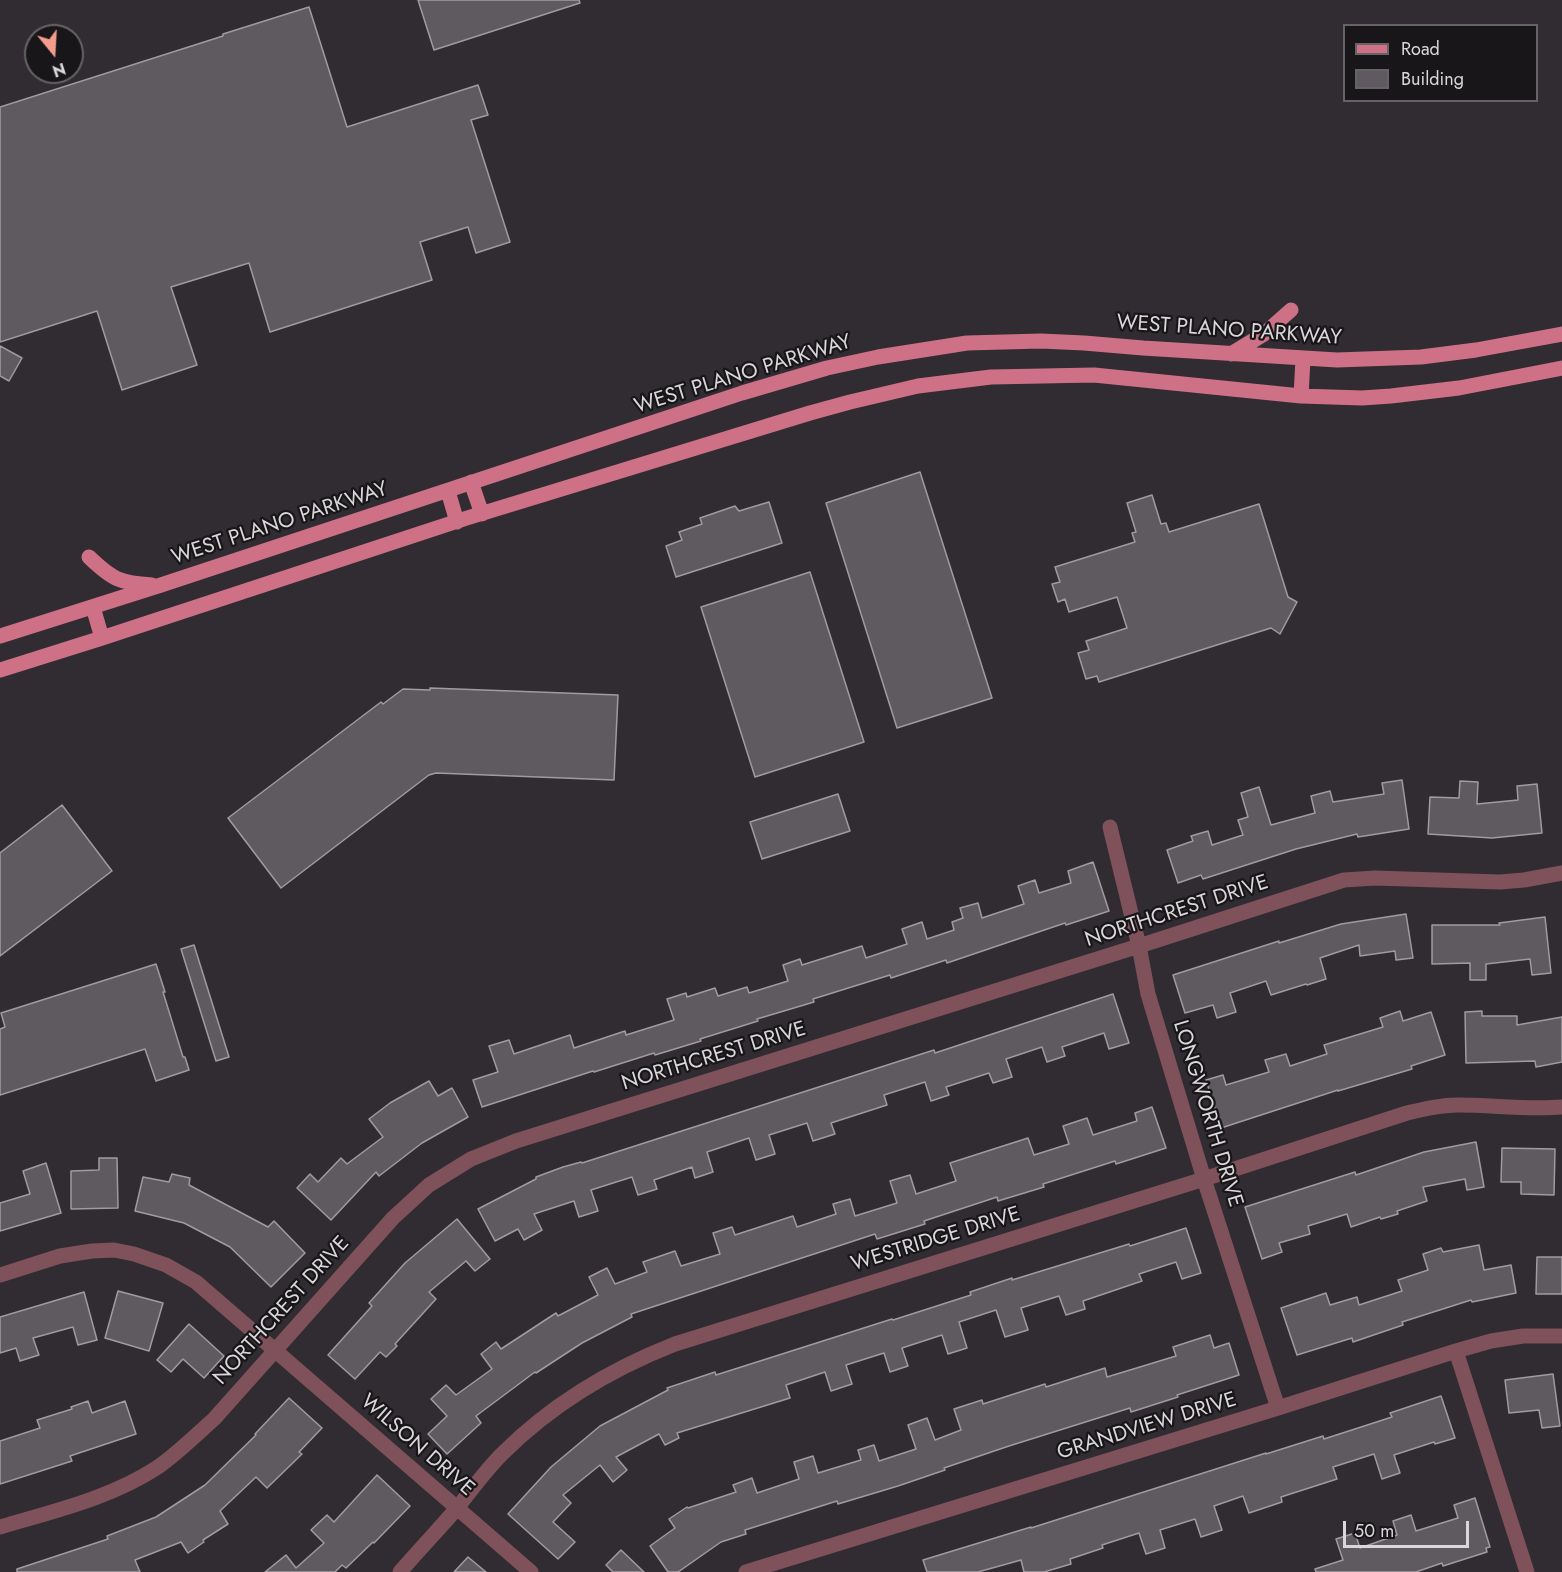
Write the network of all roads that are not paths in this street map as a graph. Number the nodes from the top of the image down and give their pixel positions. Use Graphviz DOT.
graph roads {
  1 [pos="1291,310"];
  2 [pos="1562,334"];
  3 [pos="1231,354"];
  4 [pos="1304,358"];
  5 [pos="1562,368"];
  6 [pos="1301,396"];
  7 [pos="471,482"];
  8 [pos="448,491"];
  9 [pos="482,514"];
  10 [pos="457,522"];
  11 [pos="89,557"];
  12 [pos="161,585"];
  13 [pos="93,607"];
  14 [pos="0,636"];
  15 [pos="102,638"];
  16 [pos="0,670"];
  17 [pos="1110,827"];
  18 [pos="1562,873"];
  19 [pos="1139,946"];
  20 [pos="1562,1107"];
  21 [pos="1204,1179"];
  22 [pos="0,1275"];
  23 [pos="1562,1336"];
  24 [pos="276,1350"];
  25 [pos="1456,1351"];
  26 [pos="1278,1408"];
  27 [pos="456,1508"];
  28 [pos="0,1527"];
  29 [pos="400,1572"];
  30 [pos="531,1572"];
  31 [pos="746,1572"];
  32 [pos="1527,1572"];
  1 -- 3 [label="main road"];
  2 -- 4 [label="main road, WEST PLANO PARKWAY"];
  3 -- 4 [label="main road, WEST PLANO PARKWAY"];
  3 -- 7 [label="main road, WEST PLANO PARKWAY"];
  4 -- 6 [label="main road"];
  5 -- 6 [label="main road"];
  6 -- 9 [label="main road"];
  7 -- 8 [label="main road, WEST PLANO PARKWAY"];
  7 -- 9 [label="main road"];
  8 -- 10 [label="main road"];
  8 -- 12 [label="main road, WEST PLANO PARKWAY"];
  9 -- 10 [label="main road"];
  10 -- 15 [label="main road"];
  11 -- 12 [label="main road"];
  12 -- 13 [label="main road, WEST PLANO PARKWAY"];
  13 -- 14 [label="main road, WEST PLANO PARKWAY"];
  13 -- 15 [label="main road"];
  15 -- 16 [label="main road"];
  17 -- 19 [label="street, LONGWORTH DRIVE"];
  18 -- 19 [label="street, NORTHCREST DRIVE"];
  19 -- 21 [label="street, LONGWORTH DRIVE"];
  19 -- 24 [label="street, NORTHCREST DRIVE"];
  20 -- 21 [label="street, WESTRIDGE DRIVE"];
  21 -- 26 [label="street, LONGWORTH DRIVE"];
  21 -- 27 [label="street, WESTRIDGE DRIVE"];
  22 -- 24 [label="street, WILSON DRIVE"];
  23 -- 25 [label="street, GRANDVIEW DRIVE"];
  24 -- 27 [label="street, WILSON DRIVE"];
  24 -- 28 [label="street, NORTHCREST DRIVE"];
  25 -- 26 [label="street, GRANDVIEW DRIVE"];
  25 -- 32 [label="street"];
  26 -- 31 [label="street, GRANDVIEW DRIVE"];
  27 -- 29 [label="street, WESTRIDGE DRIVE"];
  27 -- 30 [label="street, WILSON DRIVE"];
}
